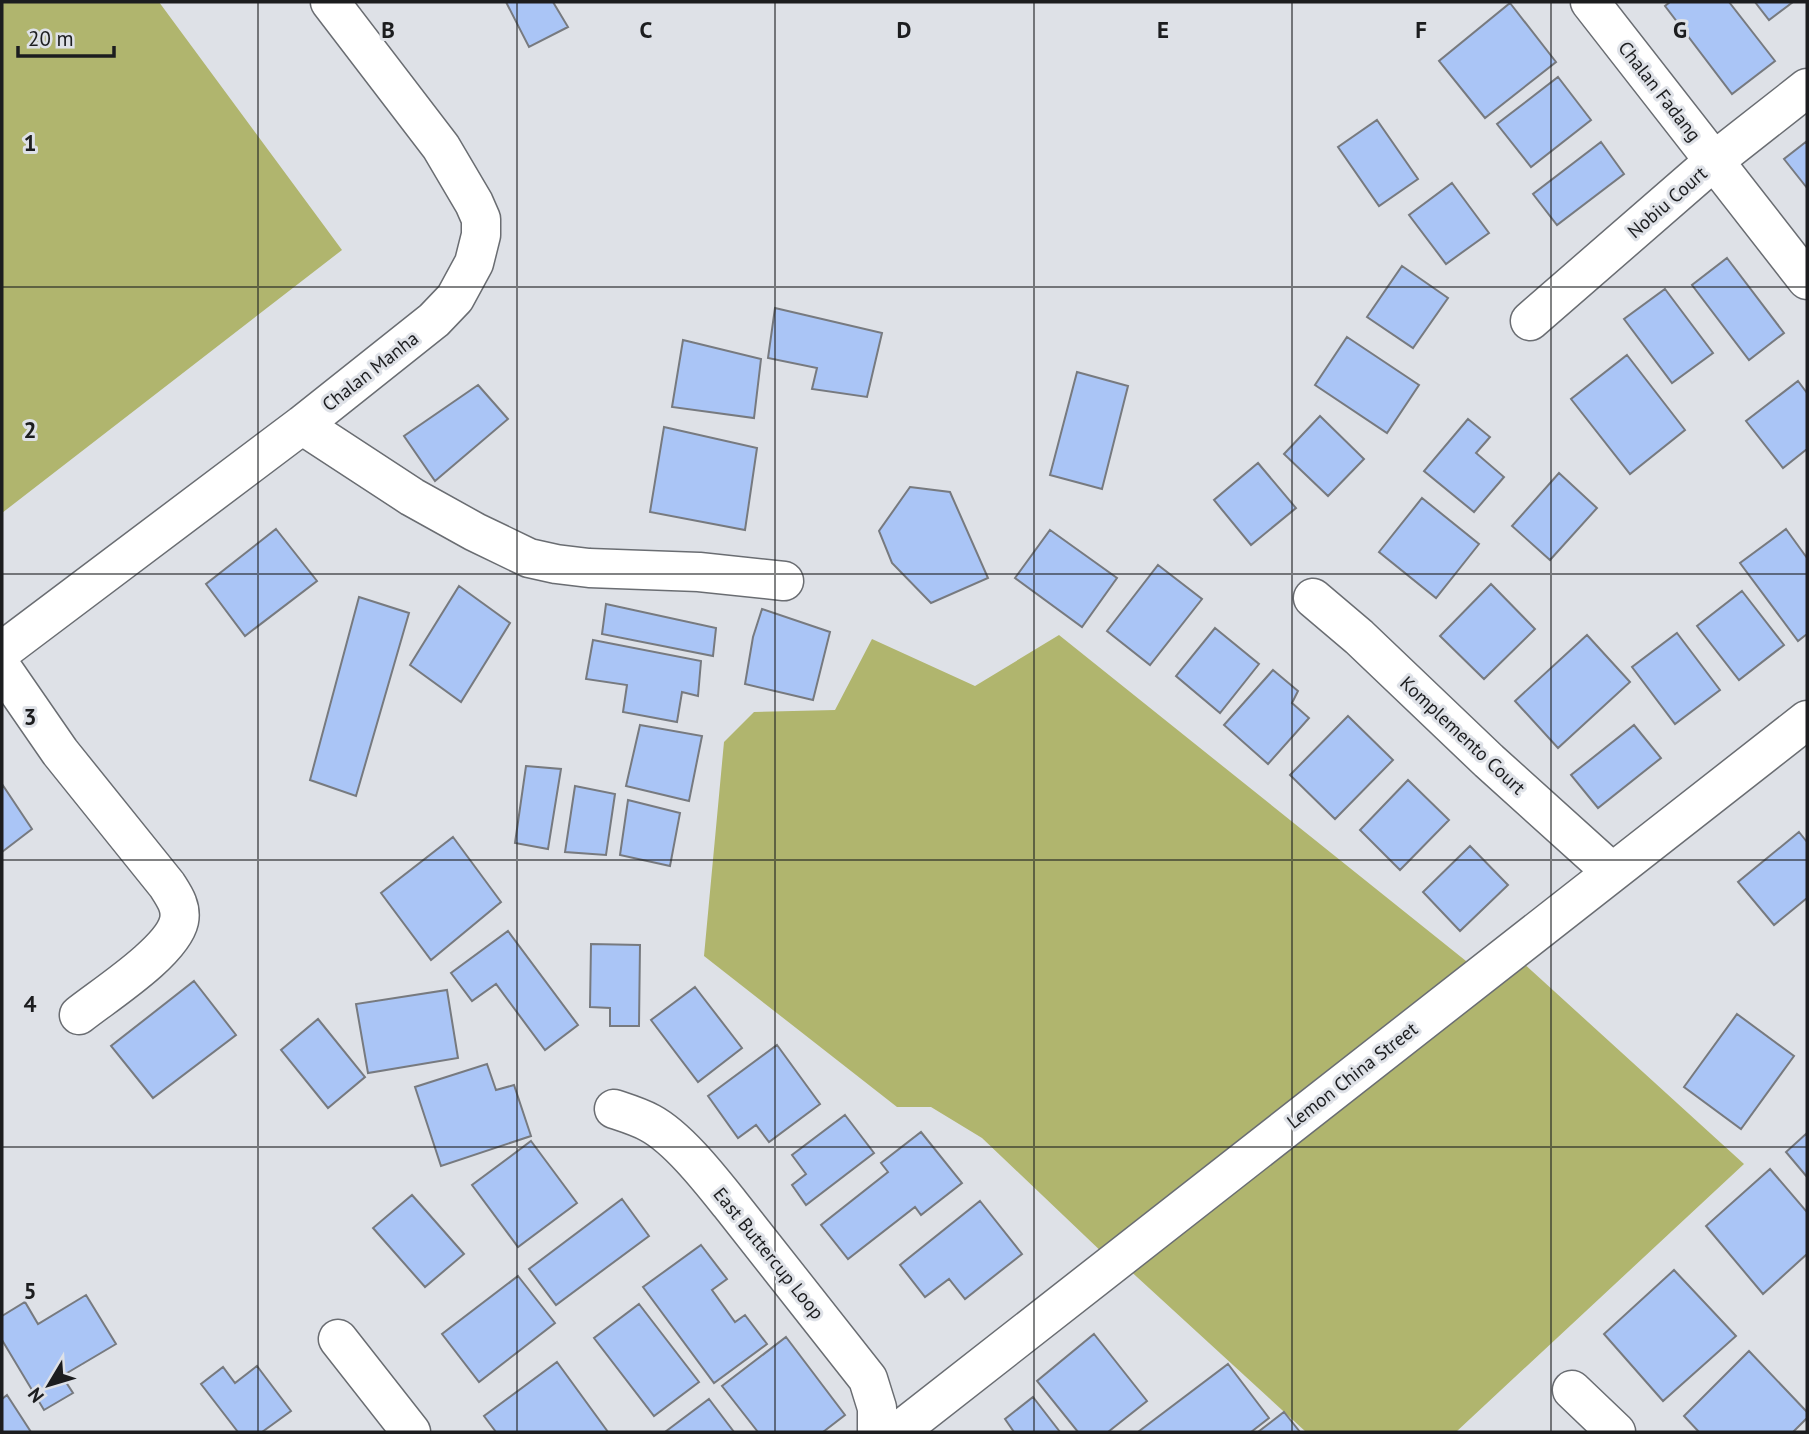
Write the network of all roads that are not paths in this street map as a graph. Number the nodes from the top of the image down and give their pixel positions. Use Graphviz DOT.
graph roads {
  1 [pos="330,2"];
  2 [pos="1590,2"];
  3 [pos="1807,88"];
  4 [pos="1714,161"];
  5 [pos="1807,280"];
  6 [pos="1530,321"];
  7 [pos="302,425"];
  8 [pos="785,581"];
  9 [pos="1313,598"];
  10 [pos="2,651"];
  11 [pos="2,668"];
  12 [pos="1807,720"];
  13 [pos="1612,872"];
  14 [pos="79,1014"];
  15 [pos="614,1109"];
  16 [pos="338,1339"];
  17 [pos="1572,1390"];
  18 [pos="411,1432"];
  19 [pos="877,1432"];
  20 [pos="898,1432"];
  21 [pos="1616,1432"];
  1 -- 7 [label="street, Chalan Manha"];
  2 -- 4 [label="street, Chalan Fadang"];
  3 -- 4 [label="street, Nobiu Court"];
  4 -- 5 [label="street, Chalan Fadang"];
  4 -- 6 [label="street, Nobiu Court"];
  7 -- 8 [label="street"];
  7 -- 10 [label="street, Chalan Manha"];
  9 -- 13 [label="street, Komplemento Court"];
  11 -- 14 [label="street"];
  12 -- 13 [label="street, Lemon China Street"];
  13 -- 20 [label="street, Lemon China Street"];
  15 -- 19 [label="street, East Buttercup Loop"];
  16 -- 18 [label="street"];
  17 -- 21 [label="street"];
}
